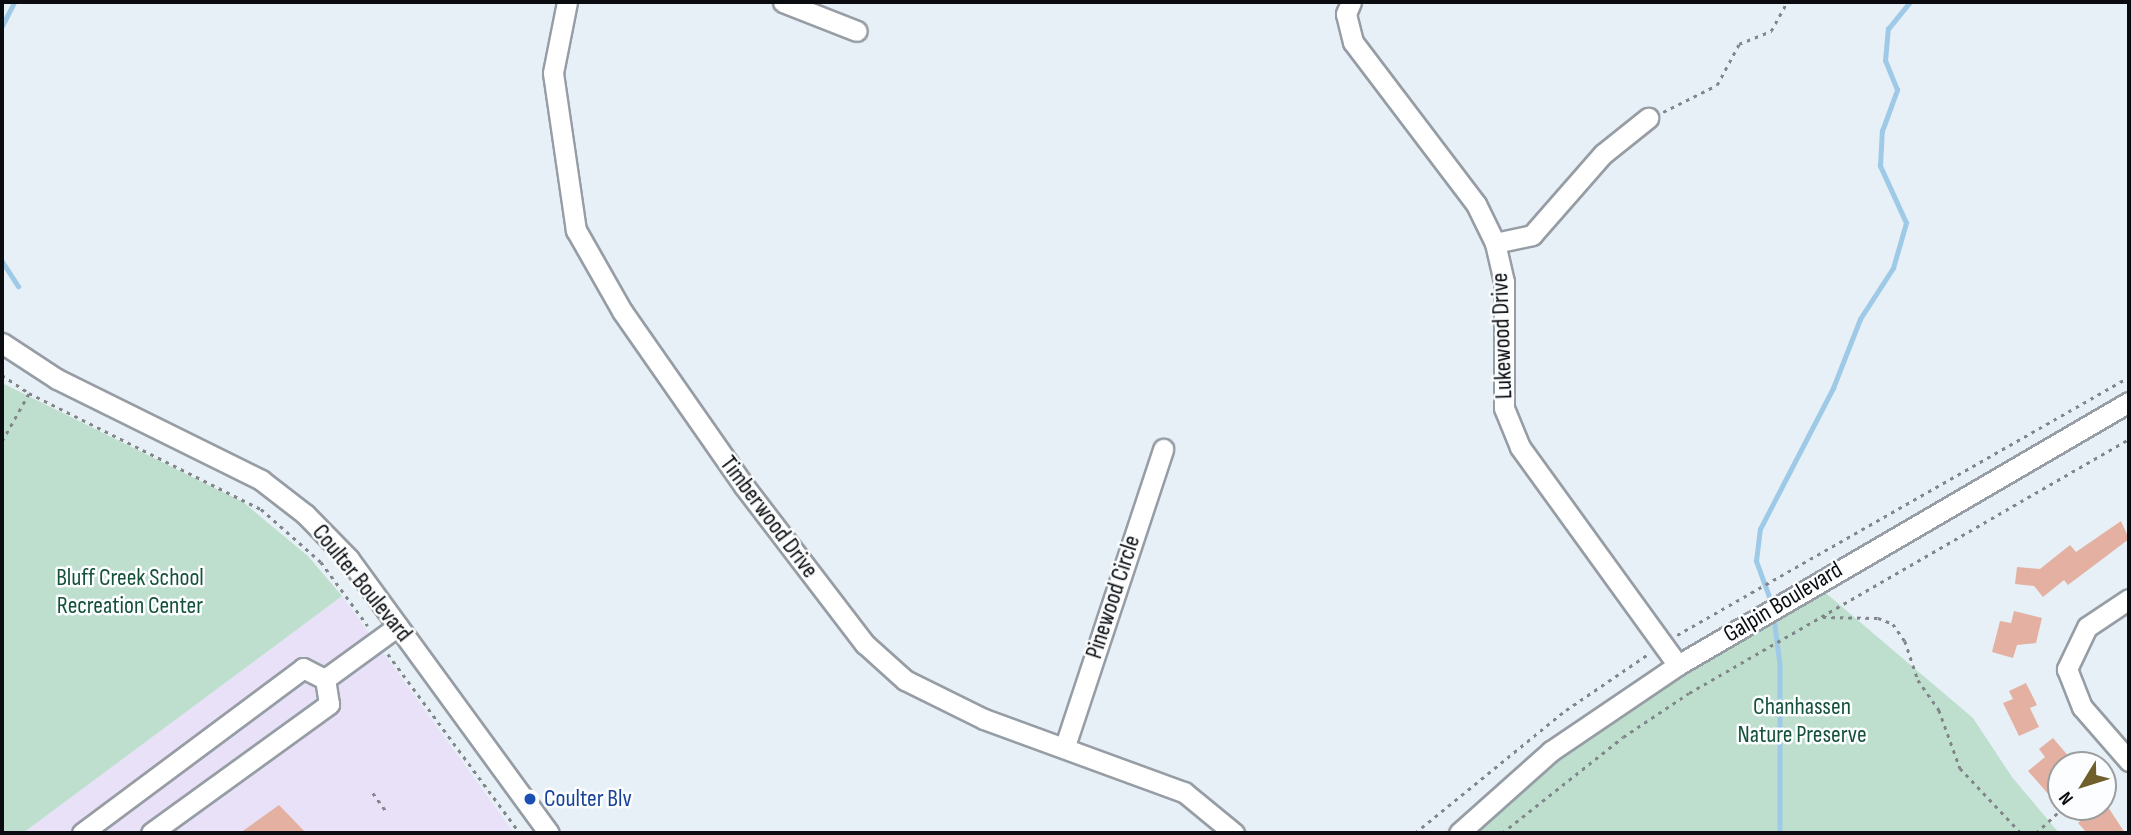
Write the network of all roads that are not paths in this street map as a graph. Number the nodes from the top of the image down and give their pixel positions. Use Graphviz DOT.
graph roads {
  1 [pos="567,2"];
  2 [pos="783,2"];
  3 [pos="1351,2"];
  4 [pos="857,31"];
  5 [pos="1648,118"];
  6 [pos="1495,243"];
  7 [pos="2,343"];
  8 [pos="2129,402"];
  9 [pos="1163,449"];
  10 [pos="2129,599"];
  11 [pos="398,626"];
  12 [pos="1678,665"];
  13 [pos="324,679"];
  14 [pos="1065,746"];
  15 [pos="2129,761"];
  16 [pos="82,833"];
  17 [pos="151,833"];
  18 [pos="549,833"];
  19 [pos="1234,833"];
  20 [pos="1459,833"];
  1 -- 14 [label="street, Timberwood Drive"];
  2 -- 4 [label="street"];
  3 -- 6 [label="street, Lukewood Drive"];
  5 -- 6 [label="street"];
  6 -- 12 [label="street, Lukewood Drive"];
  7 -- 11 [label="street, Coulter Boulevard"];
  8 -- 12 [label="street, Galpin Boulevard"];
  9 -- 14 [label="street, Pinewood Circle"];
  10 -- 15 [label="street"];
  11 -- 13 [label="street"];
  11 -- 18 [label="street, Coulter Boulevard"];
  12 -- 20 [label="street, Galpin Boulevard"];
  13 -- 16 [label="street"];
  13 -- 17 [label="street"];
  14 -- 19 [label="street, Timberwood Drive"];
}
